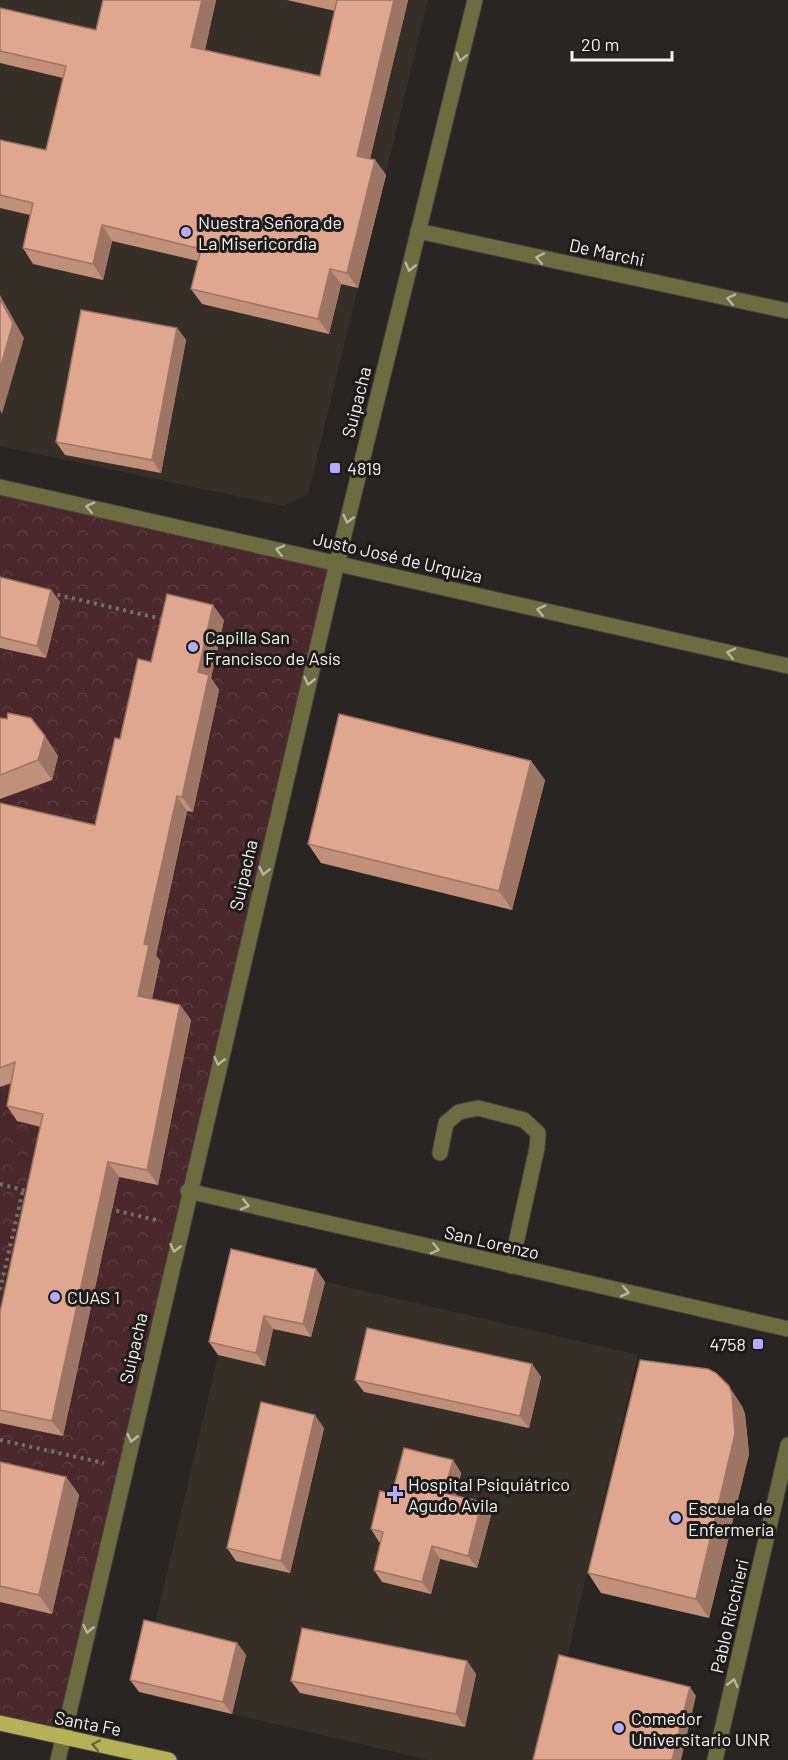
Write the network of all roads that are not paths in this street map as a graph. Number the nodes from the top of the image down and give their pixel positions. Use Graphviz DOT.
graph roads {
  1 [pos="475,0"];
  2 [pos="418,231"];
  3 [pos="788,311"];
  4 [pos="0,487"];
  5 [pos="337,563"];
  6 [pos="788,666"];
  7 [pos="440,1153"];
  8 [pos="188,1191"];
  9 [pos="511,1266"];
  10 [pos="788,1329"];
  11 [pos="788,1445"];
  12 [pos="0,1724"];
  13 [pos="63,1738"];
  14 [pos="58,1760"];
  15 [pos="169,1760"];
  16 [pos="715,1760"];
  1 -- 2 [label="street, Suipacha, one-way"];
  3 -- 2 [label="street, De Marchi, one-way"];
  2 -- 5 [label="street, Suipacha, one-way"];
  5 -- 4 [label="street, Justo José de Urquiza, one-way"];
  6 -- 5 [label="street, Justo José de Urquiza, one-way"];
  5 -- 8 [label="street, Suipacha, one-way"];
  7 -- 9 [label="street"];
  8 -- 9 [label="street, San Lorenzo, one-way"];
  8 -- 13 [label="street, Suipacha, one-way"];
  9 -- 10 [label="street, San Lorenzo, one-way"];
  16 -- 11 [label="street, Pablo Ricchieri, one-way"];
  12 -- 13 [label="main road, Santa Fe"];
  13 -- 14 [label="street, Suipacha"];
  15 -- 13 [label="main road, Santa Fe, one-way"];
}
